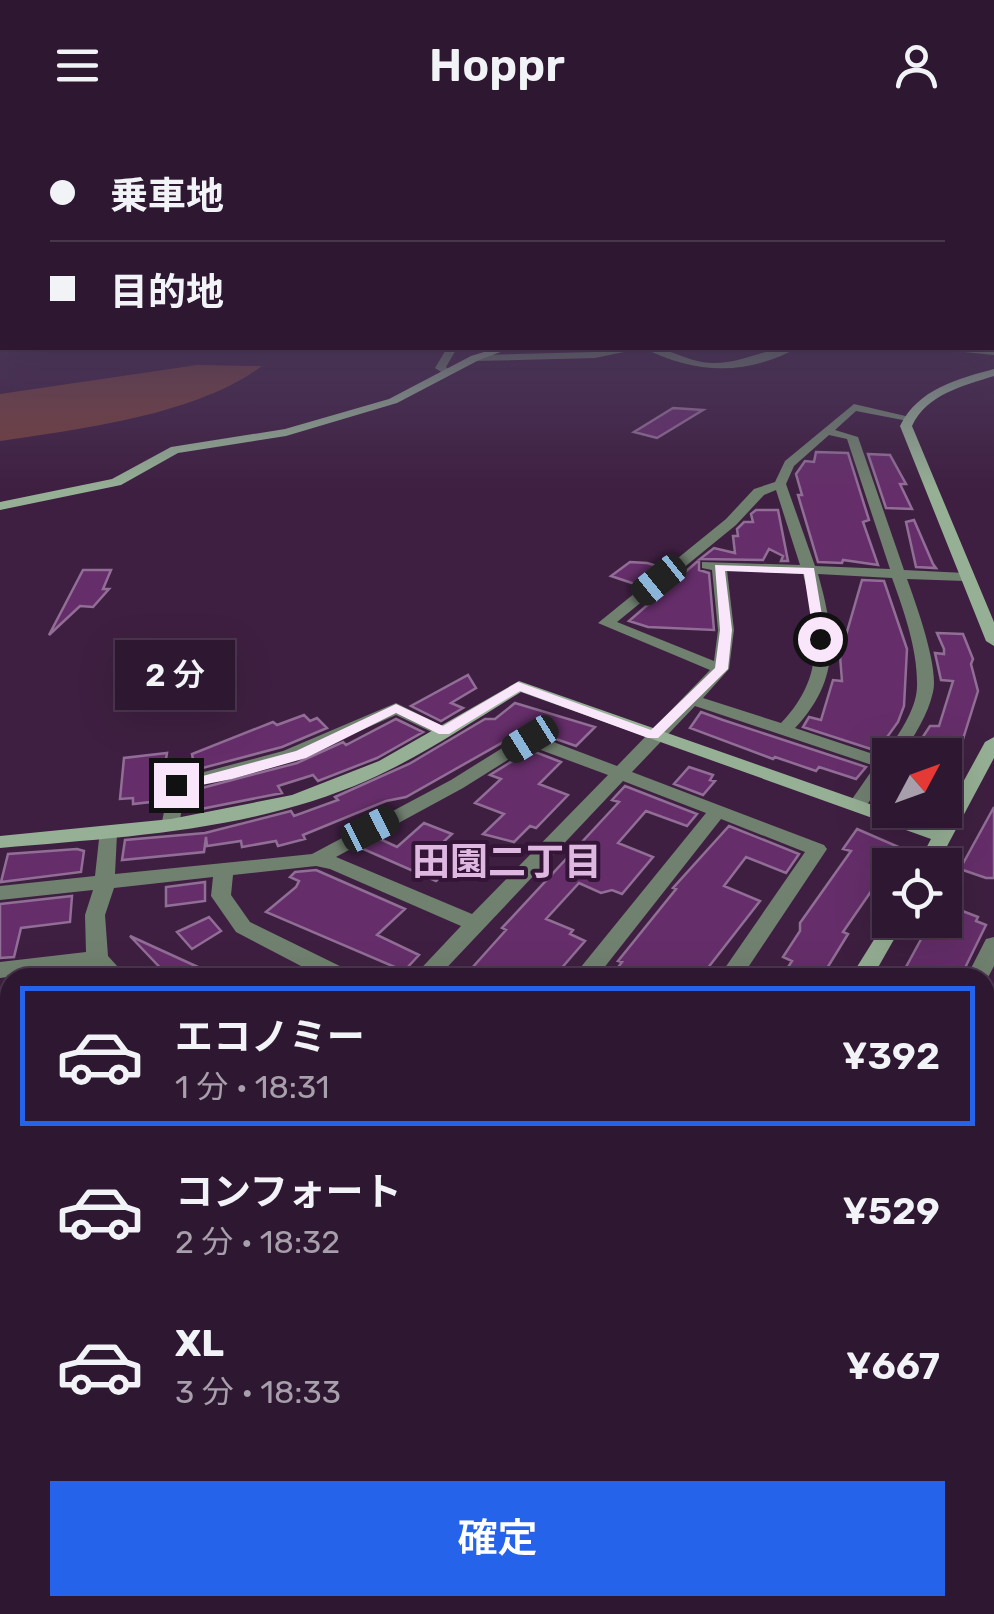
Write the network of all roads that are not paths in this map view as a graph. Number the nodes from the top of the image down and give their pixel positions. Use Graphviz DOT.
graph roads {
  1 [pos="450,352"];
  2 [pos="493,352"];
  3 [pos="612,352"];
  4 [pos="672,352"];
  5 [pos="775,352"];
  6 [pos="716,354"];
  7 [pos="475,358"];
  8 [pos="714,367"];
  9 [pos="446,372"];
  10 [pos="994,372"];
  11 [pos="908,418"];
  12 [pos="826,432"];
  13 [pos="780,484"];
  14 [pos="0,506"];
  15 [pos="686,558"];
  16 [pos="719,567"];
  17 [pos="810,570"];
  18 [pos="896,574"];
  19 [pos="965,577"];
  20 [pos="994,641"];
  21 [pos="721,669"];
  22 [pos="690,700"];
  23 [pos="784,730"];
  24 [pos="444,732"];
  25 [pos="653,735"];
  26 [pos="904,738"];
  27 [pos="993,747"];
  28 [pos="872,754"];
  29 [pos="620,774"];
  30 [pos="872,785"];
  31 [pos="857,806"];
  32 [pos="718,812"];
  33 [pos="172,822"];
  34 [pos="107,834"];
  35 [pos="944,836"];
  36 [pos="0,842"];
  37 [pos="937,848"];
  38 [pos="316,860"];
  39 [pos="224,870"];
  40 [pos="106,883"];
  41 [pos="0,893"];
  42 [pos="472,922"];
  43 [pos="884,938"];
  44 [pos="994,944"];
  45 [pos="97,958"];
  46 [pos="16,968"];
  47 [pos="107,968"];
  48 [pos="324,968"];
  49 [pos="432,968"];
  50 [pos="591,968"];
  51 [pos="736,968"];
  52 [pos="867,968"];
  53 [pos="982,968"];
  1 -- 9 [label="street"];
  2 -- 7 [label="street"];
  3 -- 7 [label="street"];
  4 -- 8 [label="street"];
  5 -- 8 [label="street"];
  6 -- 8 [label="street"];
  7 -- 9 [label="street"];
  9 -- 14 [label="street"];
  10 -- 11 [label="street"];
  11 -- 12 [label="street"];
  11 -- 19 [label="street"];
  12 -- 13 [label="street"];
  12 -- 18 [label="street"];
  13 -- 15 [label="street"];
  13 -- 17 [label="street"];
  15 -- 16 [label="street"];
  15 -- 21 [label="street"];
  16 -- 17 [label="street"];
  16 -- 21 [label="street"];
  17 -- 18 [label="street"];
  17 -- 23 [label="street"];
  18 -- 19 [label="street"];
  18 -- 26 [label="street"];
  19 -- 20 [label="street"];
  21 -- 22 [label="street"];
  22 -- 23 [label="street"];
  22 -- 25 [label="street"];
  23 -- 28 [label="street"];
  24 -- 25 [label="street"];
  24 -- 33 [label="street"];
  24 -- 33 [label="street"];
  25 -- 29 [label="street"];
  25 -- 31 [label="street"];
  27 -- 35 [label="street"];
  29 -- 32 [label="street"];
  29 -- 38 [label="street"];
  29 -- 42 [label="street"];
  30 -- 31 [label="street"];
  31 -- 35 [label="street"];
  32 -- 50 [label="street"];
  32 -- 51 [label="street"];
  33 -- 34 [label="street"];
  34 -- 36 [label="street"];
  34 -- 40 [label="street"];
  35 -- 37 [label="street"];
  38 -- 39 [label="street"];
  38 -- 42 [label="street"];
  39 -- 40 [label="street"];
  39 -- 48 [label="street"];
  40 -- 41 [label="street"];
  40 -- 45 [label="street"];
  42 -- 49 [label="street"];
  43 -- 52 [label="street"];
  44 -- 53 [label="street"];
  45 -- 46 [label="street"];
  45 -- 47 [label="street"];
}
